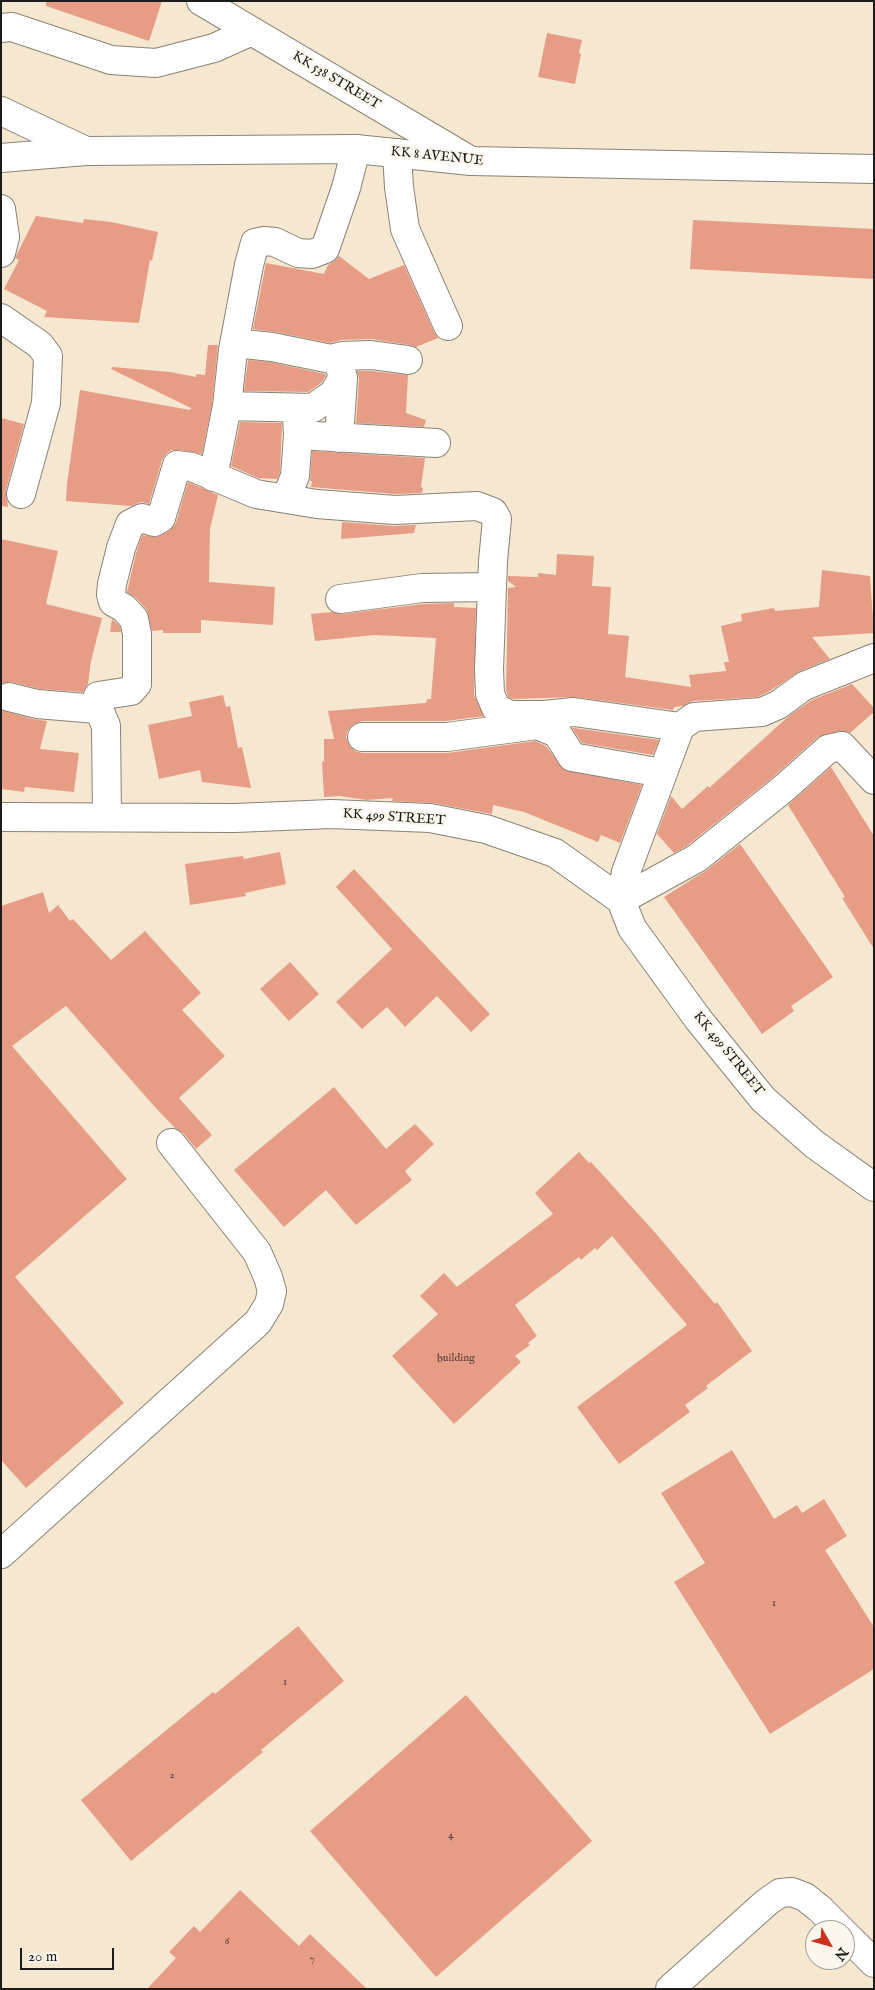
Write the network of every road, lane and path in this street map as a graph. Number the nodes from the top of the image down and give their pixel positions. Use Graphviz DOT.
graph roads {
  1 [pos="201,1"];
  2 [pos="1,28"];
  3 [pos="252,31"];
  4 [pos="1,111"];
  5 [pos="356,149"];
  6 [pos="86,151"];
  7 [pos="397,153"];
  8 [pos="1,158"];
  9 [pos="471,161"];
  10 [pos="874,169"];
  11 [pos="1,209"];
  12 [pos="1,253"];
  13 [pos="1,318"];
  14 [pos="448,326"];
  15 [pos="235,343"];
  16 [pos="408,360"];
  17 [pos="340,368"];
  18 [pos="227,406"];
  19 [pos="296,408"];
  20 [pos="298,435"];
  21 [pos="339,438"];
  22 [pos="436,443"];
  23 [pos="213,477"];
  24 [pos="21,494"];
  25 [pos="286,498"];
  26 [pos="492,587"];
  27 [pos="340,599"];
  28 [pos="874,658"];
  29 [pos="9,697"];
  30 [pos="97,709"];
  31 [pos="680,727"];
  32 [pos="362,737"];
  33 [pos="662,773"];
  34 [pos="874,780"];
  35 [pos="1,816"];
  36 [pos="107,817"];
  37 [pos="621,900"];
  38 [pos="171,1143"];
  39 [pos="874,1187"];
  40 [pos="1,1554"];
  41 [pos="831,1920"];
  42 [pos="855,1944"];
  43 [pos="874,1963"];
  44 [pos="670,1989"];
  1 -- 3 [label="street, KK 538 STREET"];
  2 -- 3 [label="street"];
  3 -- 9 [label="street, KK 538 STREET"];
  4 -- 6 [label="street"];
  5 -- 6 [label="street, KK 8 AVENUE"];
  5 -- 7 [label="street, KK 8 AVENUE"];
  5 -- 15 [label="street"];
  6 -- 8 [label="street, KK 8 AVENUE"];
  7 -- 9 [label="street, KK 8 AVENUE"];
  7 -- 14 [label="street"];
  9 -- 10 [label="street, KK 8 AVENUE"];
  11 -- 12 [label="street"];
  13 -- 24 [label="street"];
  15 -- 17 [label="street"];
  15 -- 18 [label="street"];
  16 -- 17 [label="street"];
  17 -- 19 [label="street"];
  17 -- 21 [label="street"];
  18 -- 19 [label="street"];
  18 -- 23 [label="street"];
  19 -- 20 [label="street"];
  20 -- 21 [label="street"];
  20 -- 25 [label="street"];
  21 -- 22 [label="street"];
  23 -- 25 [label="street"];
  23 -- 30 [label="street"];
  25 -- 26 [label="street"];
  26 -- 27 [label="street"];
  26 -- 31 [label="street"];
  28 -- 31 [label="street"];
  29 -- 30 [label="street"];
  30 -- 36 [label="street"];
  31 -- 33 [label="street"];
  32 -- 33 [label="street"];
  33 -- 37 [label="street"];
  34 -- 37 [label="street"];
  35 -- 36 [label="street, KK 499 STREET"];
  36 -- 37 [label="street, KK 499 STREET"];
  37 -- 39 [label="street, KK 499 STREET"];
  38 -- 40 [label="street"];
  41 -- 44 [label="street"];
  42 -- 43 [label="street"];
}
